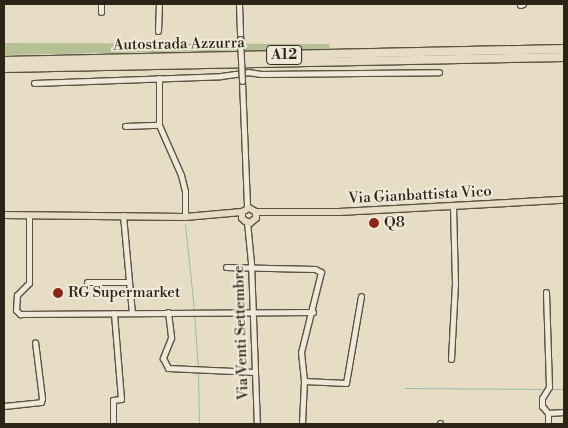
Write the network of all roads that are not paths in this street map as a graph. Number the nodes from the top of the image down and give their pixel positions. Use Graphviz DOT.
graph roads {
  1 [pos="101,4"];
  2 [pos="159,4"];
  3 [pos="238,4"];
  4 [pos="101,12"];
  5 [pos="158,31"];
  6 [pos="564,50"];
  7 [pos="564,57"];
  8 [pos="4,61"];
  9 [pos="4,68"];
  10 [pos="439,72"];
  11 [pos="159,78"];
  12 [pos="34,83"];
  13 [pos="159,125"];
  14 [pos="125,126"];
  15 [pos="564,200"];
  16 [pos="453,205"];
  17 [pos="4,215"];
  18 [pos="29,215"];
  19 [pos="123,215"];
  20 [pos="249,215"];
  21 [pos="185,217"];
  22 [pos="226,267"];
  23 [pos="251,268"];
  24 [pos="88,282"];
  25 [pos="129,282"];
  26 [pos="546,292"];
  27 [pos="361,296"];
  28 [pos="251,311"];
  29 [pos="168,312"];
  30 [pos="313,312"];
  31 [pos="114,313"];
  32 [pos="132,313"];
  33 [pos="35,342"];
  34 [pos="451,358"];
  35 [pos="255,372"];
  36 [pos="304,381"];
  37 [pos="4,406"];
  38 [pos="564,412"];
  39 [pos="548,413"];
  40 [pos="113,424"];
  41 [pos="257,424"];
  42 [pos="302,424"];
  43 [pos="548,424"];
  1 -- 4 [label="street"];
  2 -- 5 [label="street"];
  3 -- 20 [label="street, Via Venti Settembre, bridge"];
  6 -- 8 [label="highway, Autostrada Azzurra / A12"];
  7 -- 9 [label="highway, Autostrada Azzurra / A12"];
  10 -- 11 [label="street"];
  11 -- 12 [label="street"];
  11 -- 13 [label="street"];
  13 -- 14 [label="street"];
  13 -- 21 [label="street"];
  15 -- 16 [label="main road, Via Gianbattista Vico"];
  16 -- 20 [label="main road, Via Gianbattista Vico"];
  16 -- 34 [label="street"];
  17 -- 18 [label="main road, Via Gianbattista Vico"];
  18 -- 19 [label="main road, Via Gianbattista Vico"];
  18 -- 31 [label="street"];
  19 -- 21 [label="main road, Via Gianbattista Vico"];
  19 -- 25 [label="street"];
  20 -- 21 [label="main road, Via Gianbattista Vico"];
  20 -- 23 [label="street, Via Venti Settembre"];
  22 -- 23 [label="street"];
  23 -- 28 [label="street, Via Venti Settembre"];
  23 -- 30 [label="street"];
  24 -- 25 [label="street"];
  25 -- 32 [label="street"];
  26 -- 39 [label="street"];
  27 -- 36 [label="street"];
  28 -- 29 [label="street"];
  28 -- 30 [label="street"];
  28 -- 35 [label="street, Via Venti Settembre"];
  29 -- 32 [label="street"];
  29 -- 35 [label="street"];
  30 -- 36 [label="street"];
  31 -- 32 [label="street"];
  31 -- 40 [label="street"];
  33 -- 37 [label="street"];
  35 -- 41 [label="street, Via Venti Settembre"];
  36 -- 42 [label="street"];
  38 -- 39 [label="street"];
  39 -- 43 [label="street"];
}
